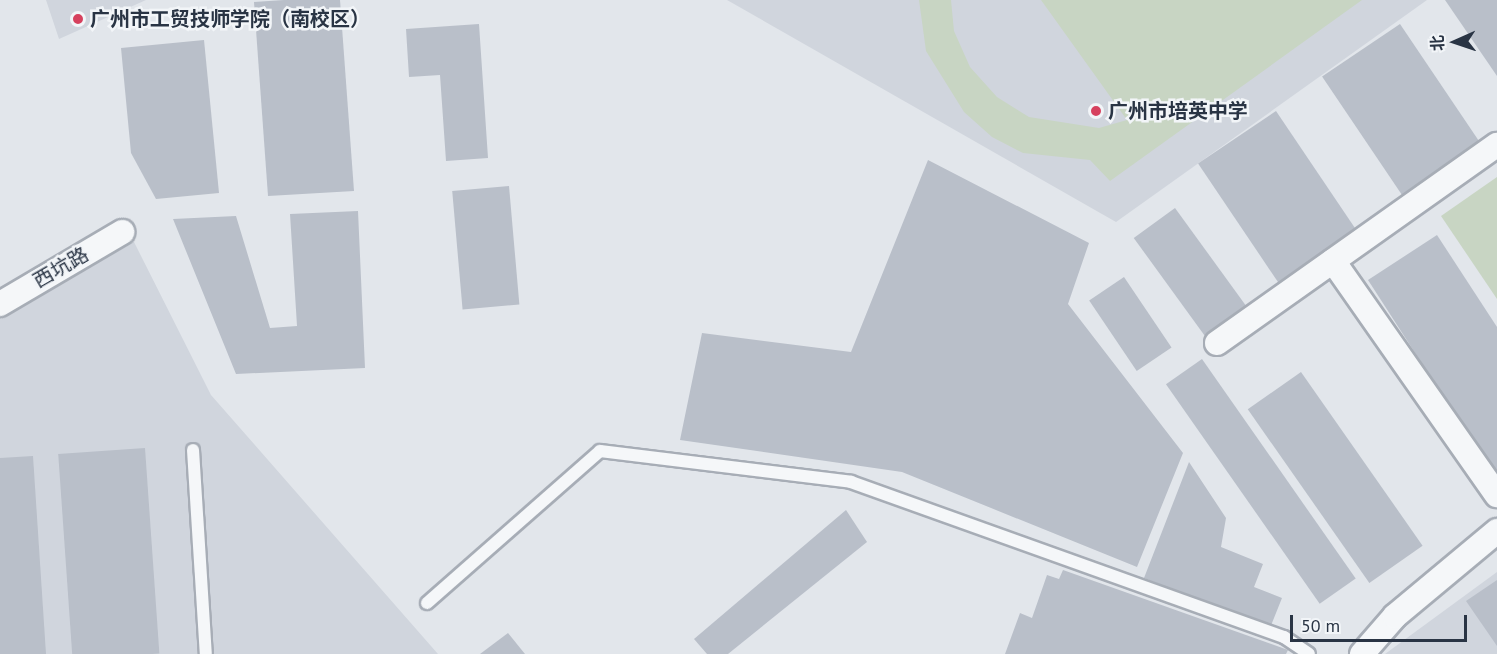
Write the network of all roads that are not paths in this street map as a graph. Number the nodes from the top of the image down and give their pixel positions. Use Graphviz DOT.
graph roads {
  1 [pos="1497,146"];
  2 [pos="122,232"];
  3 [pos="1333,261"];
  4 [pos="0,304"];
  5 [pos="1217,343"];
  6 [pos="193,450"];
  7 [pos="1497,495"];
  8 [pos="1497,531"];
  9 [pos="427,603"];
  10 [pos="206,654"];
  11 [pos="1309,654"];
  12 [pos="1362,654"];
  1 -- 3 [label="street"];
  2 -- 4 [label="street, 西坑路"];
  3 -- 5 [label="street"];
  3 -- 7 [label="street"];
  6 -- 10 [label="lane"];
  8 -- 12 [label="street"];
  9 -- 11 [label="lane"];
}
